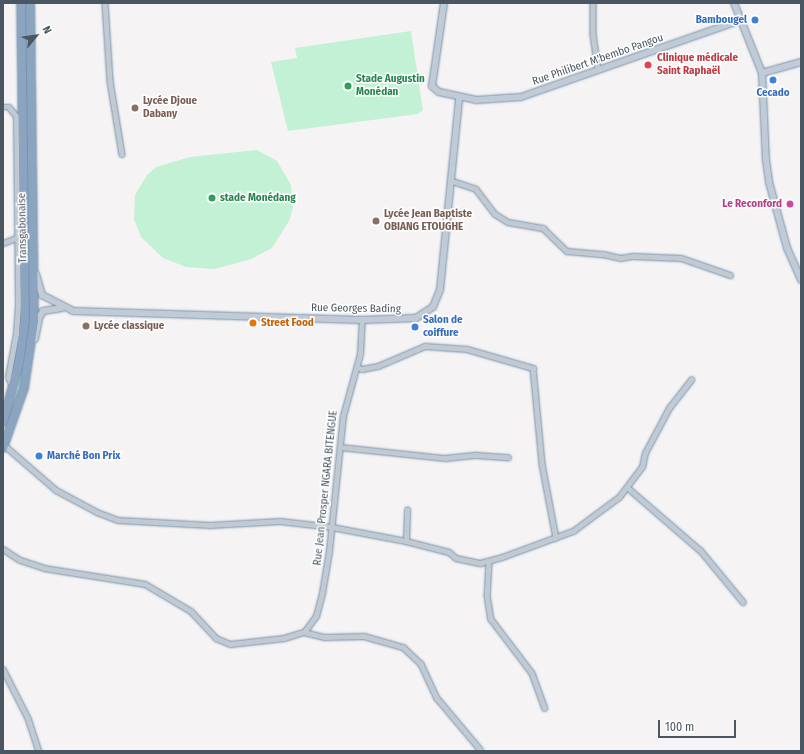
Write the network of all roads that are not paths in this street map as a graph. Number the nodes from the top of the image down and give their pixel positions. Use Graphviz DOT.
graph roads {
  1 [pos="21,3"];
  2 [pos="30,3"];
  3 [pos="105,3"];
  4 [pos="444,3"];
  5 [pos="593,3"];
  6 [pos="734,3"];
  7 [pos="741,20"];
  8 [pos="801,62"];
  9 [pos="598,69"];
  10 [pos="762,73"];
  11 [pos="459,98"];
  12 [pos="3,108"];
  13 [pos="16,117"];
  14 [pos="23,123"];
  15 [pos="122,154"];
  16 [pos="20,179"];
  17 [pos="452,181"];
  18 [pos="16,238"];
  19 [pos="3,243"];
  20 [pos="35,260"];
  21 [pos="730,275"];
  22 [pos="801,280"];
  23 [pos="63,308"];
  24 [pos="362,320"];
  25 [pos="32,346"];
  26 [pos="357,367"];
  27 [pos="691,380"];
  28 [pos="14,384"];
  29 [pos="3,422"];
  30 [pos="4,446"];
  31 [pos="340,447"];
  32 [pos="508,457"];
  33 [pos="628,488"];
  34 [pos="407,510"];
  35 [pos="332,526"];
  36 [pos="556,538"];
  37 [pos="406,541"];
  38 [pos="3,549"];
  39 [pos="489,561"];
  40 [pos="742,602"];
  41 [pos="304,632"];
  42 [pos="3,670"];
  43 [pos="546,708"];
  44 [pos="480,749"];
  45 [pos="39,751"];
  1 -- 14 [label="highway, Transgabonaise"];
  2 -- 20 [label="highway, Transgabonaise"];
  3 -- 15 [label="street"];
  4 -- 11 [label="street, Rue Philibert M'bembo Pangou"];
  5 -- 9 [label="street"];
  6 -- 7 [label="street"];
  7 -- 9 [label="street, Rue Philibert M'bembo Pangou"];
  7 -- 10 [label="street"];
  8 -- 10 [label="street"];
  9 -- 11 [label="street, Rue Philibert M'bembo Pangou"];
  10 -- 22 [label="street"];
  11 -- 17 [label="street, Rue Georges Bading"];
  12 -- 13 [label="street"];
  13 -- 14 [label="street"];
  13 -- 16 [label="street"];
  14 -- 16 [label="highway, Transgabonaise"];
  16 -- 18 [label="street"];
  16 -- 28 [label="highway, Transgabonaise"];
  17 -- 21 [label="street"];
  17 -- 24 [label="street, Rue Georges Bading"];
  18 -- 19 [label="street"];
  18 -- 28 [label="street"];
  20 -- 23 [label="street"];
  20 -- 25 [label="highway, Transgabonaise"];
  23 -- 24 [label="street, Rue Georges Bading"];
  23 -- 25 [label="street"];
  24 -- 26 [label="street, Rue Jean Prosper NGARA BITENGUE"];
  25 -- 30 [label="highway, Transgabonaise"];
  26 -- 31 [label="street, Rue Jean Prosper NGARA BITENGUE"];
  26 -- 36 [label="street"];
  27 -- 33 [label="street"];
  28 -- 29 [label="highway, Transgabonaise"];
  30 -- 35 [label="street"];
  31 -- 32 [label="street"];
  31 -- 35 [label="street, Rue Jean Prosper NGARA BITENGUE"];
  33 -- 36 [label="street"];
  33 -- 40 [label="street"];
  34 -- 37 [label="street"];
  35 -- 37 [label="street"];
  35 -- 41 [label="street, Rue Jean Prosper NGARA BITENGUE"];
  36 -- 39 [label="street"];
  37 -- 39 [label="street"];
  38 -- 41 [label="street"];
  39 -- 43 [label="street"];
  41 -- 44 [label="street"];
  42 -- 45 [label="street"];
}
